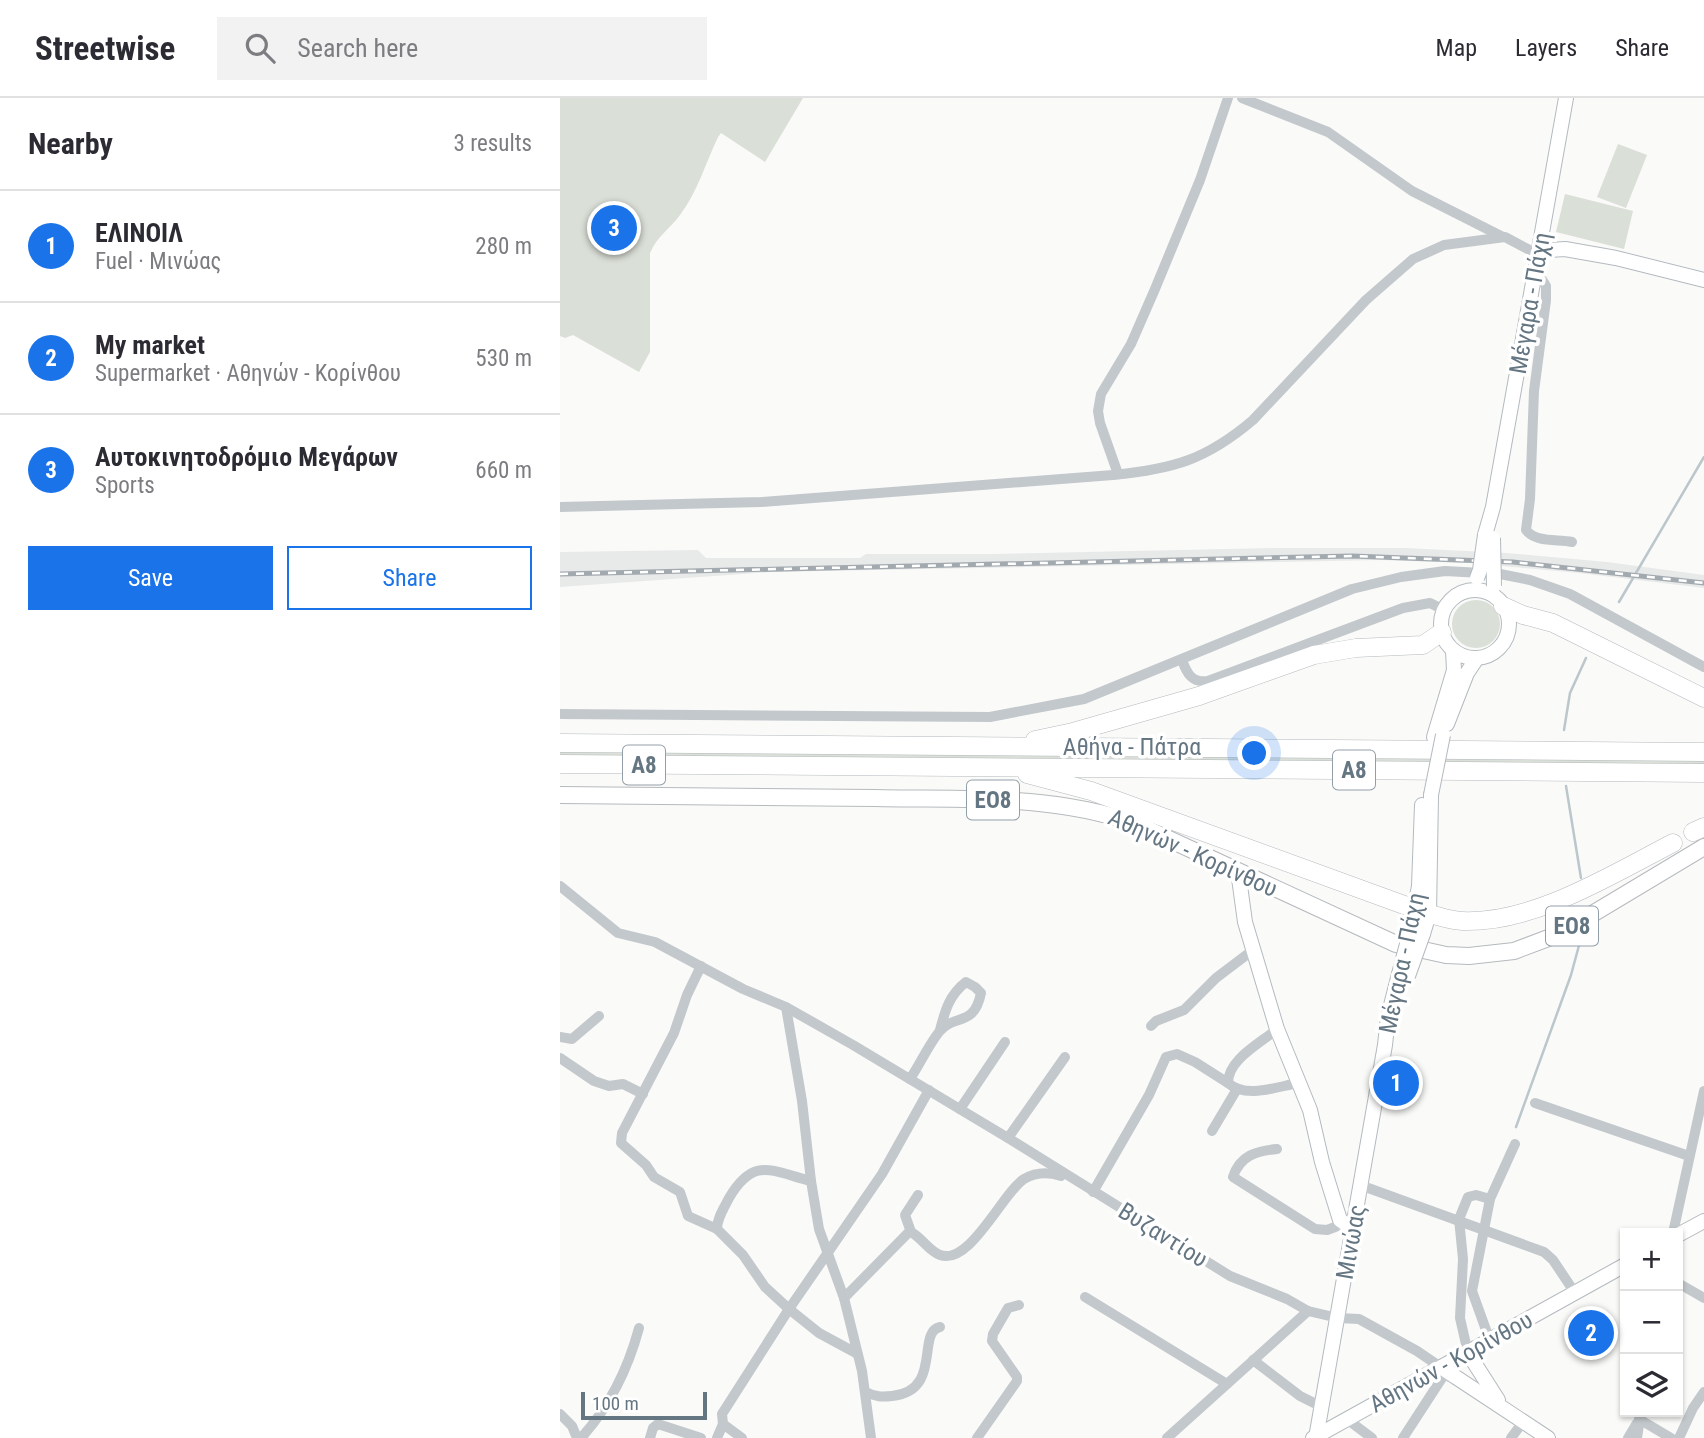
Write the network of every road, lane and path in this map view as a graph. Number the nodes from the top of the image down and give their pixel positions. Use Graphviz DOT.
graph roads {
  1 [pos="1228,98"];
  2 [pos="1242,98"];
  3 [pos="1566,98"];
  4 [pos="1505,237"];
  5 [pos="1539,255"];
  6 [pos="1536,270"];
  7 [pos="1704,280"];
  8 [pos="1118,474"];
  9 [pos="560,507"];
  10 [pos="1489,536"];
  11 [pos="1572,542"];
  12 [pos="1473,585"];
  13 [pos="1501,604"];
  14 [pos="1444,610"];
  15 [pos="1442,632"];
  16 [pos="1453,651"];
  17 [pos="1477,658"];
  18 [pos="1182,660"];
  19 [pos="1704,667"];
  20 [pos="1704,698"];
  21 [pos="560,714"];
  22 [pos="1438,736"];
  23 [pos="560,743"];
  24 [pos="1012,747"];
  25 [pos="1704,752"];
  26 [pos="560,764"];
  27 [pos="1003,768"];
  28 [pos="1704,773"];
  29 [pos="560,795"];
  30 [pos="1700,835"];
  31 [pos="1673,843"];
  32 [pos="1238,871"];
  33 [pos="561,891"];
  34 [pos="1422,911"];
  35 [pos="1450,919"];
  36 [pos="1417,932"];
  37 [pos="1253,950"];
  38 [pos="701,966"];
  39 [pos="786,1007"];
  40 [pos="599,1016"];
  41 [pos="1151,1026"];
  42 [pos="1278,1029"];
  43 [pos="940,1030"];
  44 [pos="560,1037"];
  45 [pos="1005,1042"];
  46 [pos="1385,1045"];
  47 [pos="1065,1057"];
  48 [pos="560,1058"];
  49 [pos="909,1079"];
  50 [pos="1227,1083"];
  51 [pos="1298,1083"];
  52 [pos="1237,1089"];
  53 [pos="929,1090"];
  54 [pos="1704,1091"];
  55 [pos="643,1094"];
  56 [pos="1535,1103"];
  57 [pos="960,1109"];
  58 [pos="1212,1131"];
  59 [pos="1008,1138"];
  60 [pos="1515,1144"];
  61 [pos="1277,1150"];
  62 [pos="1689,1156"];
  63 [pos="811,1181"];
  64 [pos="1081,1184"];
  65 [pos="1360,1185"];
  66 [pos="1093,1192"];
  67 [pos="918,1195"];
  68 [pos="1490,1199"];
  69 [pos="1459,1219"];
  70 [pos="1704,1220"];
  71 [pos="1348,1226"];
  72 [pos="1485,1228"];
  73 [pos="1674,1228"];
  74 [pos="717,1229"];
  75 [pos="911,1232"];
  76 [pos="1683,1232"];
  77 [pos="827,1252"];
  78 [pos="1620,1268"];
  79 [pos="1683,1286"];
  80 [pos="1575,1293"];
  81 [pos="1085,1297"];
  82 [pos="844,1298"];
  83 [pos="1704,1298"];
  84 [pos="1020,1305"];
  85 [pos="789,1309"];
  86 [pos="1308,1311"];
  87 [pos="1338,1318"];
  88 [pos="940,1327"];
  89 [pos="639,1328"];
  90 [pos="1490,1341"];
  91 [pos="856,1353"];
  92 [pos="1468,1353"];
  93 [pos="1253,1360"];
  94 [pos="1441,1368"];
  95 [pos="1464,1383"];
  96 [pos="1227,1384"];
  97 [pos="866,1392"];
  98 [pos="1704,1392"];
  99 [pos="1322,1407"];
  100 [pos="1508,1412"];
  101 [pos="560,1414"];
  102 [pos="1639,1417"];
  103 [pos="1640,1417"];
  104 [pos="1643,1417"];
  105 [pos="1348,1420"];
  106 [pos="1523,1422"];
  107 [pos="723,1424"];
  108 [pos="1315,1437"];
  109 [pos="579,1438"];
  110 [pos="650,1438"];
  111 [pos="701,1438"];
  112 [pos="717,1438"];
  113 [pos="742,1438"];
  114 [pos="871,1438"];
  115 [pos="977,1438"];
  116 [pos="1167,1438"];
  117 [pos="1371,1438"];
  118 [pos="1403,1438"];
  119 [pos="1511,1438"];
  120 [pos="1548,1438"];
  121 [pos="1628,1438"];
  122 [pos="1637,1438"];
  123 [pos="1671,1438"];
  124 [pos="1679,1438"];
  1 -- 8 [label="street"];
  2 -- 4 [label="street"];
  3 -- 5 [label="main road, Μέγαρα - Πάχη"];
  4 -- 5 [label="street"];
  4 -- 8 [label="street"];
  5 -- 6 [label="main road, Μέγαρα - Πάχη"];
  5 -- 7 [label="main road"];
  6 -- 10 [label="main road, Μέγαρα - Πάχη"];
  6 -- 11 [label="street"];
  8 -- 9 [label="street"];
  10 -- 12 [label="main road, Μέγαρα - Πάχη, bridge"];
  10 -- 13 [label="main road, Μέγαρα - Πάχη, bridge"];
  12 -- 13 [label="main road"];
  12 -- 14 [label="main road"];
  13 -- 17 [label="main road"];
  13 -- 20 [label="highway"];
  14 -- 15 [label="main road"];
  14 -- 18 [label="street"];
  15 -- 16 [label="main road"];
  15 -- 24 [label="highway"];
  16 -- 17 [label="main road"];
  16 -- 22 [label="main road, Μέγαρα - Πάχη"];
  17 -- 22 [label="main road, Μέγαρα - Πάχη"];
  18 -- 19 [label="street"];
  18 -- 21 [label="street"];
  22 -- 34 [label="main road, Μέγαρα - Πάχη, bridge"];
  23 -- 24 [label="highway, Αθήνα - Πάτρα / Α8"];
  24 -- 25 [label="highway, Αθήνα - Πάτρα / Α8"];
  26 -- 27 [label="highway, Αθήνα - Πάτρα / Α8"];
  27 -- 28 [label="highway, Αθήνα - Πάτρα / Α8"];
  27 -- 34 [label="highway"];
  29 -- 32 [label="main road, Αθηνών - Κορίνθου / ΕΟ8"];
  30 -- 32 [label="main road, Αθηνών - Κορίνθου / ΕΟ8"];
  31 -- 35 [label="highway"];
  32 -- 37 [label="main road"];
  33 -- 38 [label="street, Βυζαντίου"];
  34 -- 35 [label="highway"];
  34 -- 36 [label="main road, Μέγαρα - Πάχη"];
  35 -- 36 [label="highway"];
  36 -- 46 [label="main road, Μέγαρα - Πάχη, bridge"];
  37 -- 41 [label="street"];
  37 -- 42 [label="main road"];
  38 -- 39 [label="street, Βυζαντίου"];
  38 -- 55 [label="street"];
  39 -- 49 [label="street, Βυζαντίου"];
  39 -- 63 [label="street"];
  40 -- 44 [label="street"];
  42 -- 50 [label="street"];
  42 -- 51 [label="main road"];
  43 -- 43 [label="street"];
  43 -- 49 [label="street"];
  45 -- 57 [label="street"];
  46 -- 65 [label="main road, Μινώας"];
  47 -- 59 [label="street"];
  48 -- 55 [label="street"];
  49 -- 53 [label="street, Βυζαντίου"];
  50 -- 52 [label="street"];
  50 -- 66 [label="street"];
  51 -- 52 [label="street"];
  51 -- 71 [label="main road"];
  52 -- 58 [label="street"];
  53 -- 57 [label="street, Βυζαντίου"];
  53 -- 77 [label="street"];
  54 -- 62 [label="street"];
  55 -- 74 [label="street"];
  56 -- 62 [label="street"];
  57 -- 59 [label="street, Βυζαντίου"];
  59 -- 64 [label="street, Βυζαντίου"];
  60 -- 68 [label="street"];
  61 -- 71 [label="street"];
  62 -- 73 [label="street"];
  63 -- 74 [label="street"];
  63 -- 77 [label="street"];
  64 -- 66 [label="street, Βυζαντίου"];
  64 -- 75 [label="street"];
  65 -- 69 [label="street"];
  65 -- 71 [label="main road, Μινώας"];
  66 -- 86 [label="street, Βυζαντίου"];
  67 -- 75 [label="street"];
  68 -- 69 [label="street"];
  68 -- 72 [label="street"];
  69 -- 72 [label="street"];
  69 -- 92 [label="street"];
  70 -- 76 [label="main road"];
  71 -- 87 [label="main road, Μινώας"];
  72 -- 80 [label="street"];
  72 -- 90 [label="street"];
  74 -- 85 [label="street"];
  75 -- 82 [label="street"];
  77 -- 82 [label="street"];
  77 -- 85 [label="street"];
  78 -- 80 [label="main road, Αθηνών - Κορίνθου"];
  79 -- 83 [label="street"];
  80 -- 90 [label="main road, Αθηνών - Κορίνθου"];
  81 -- 96 [label="street"];
  82 -- 91 [label="street"];
  84 -- 115 [label="street"];
  85 -- 91 [label="street"];
  85 -- 107 [label="street"];
  86 -- 87 [label="street, Βυζαντίου"];
  86 -- 93 [label="street"];
  87 -- 94 [label="street, Βυζαντίου"];
  87 -- 99 [label="main road, Μινώας"];
  88 -- 97 [label="street"];
  89 -- 109 [label="street"];
  90 -- 92 [label="main road, Αθηνών - Κορίνθου"];
  91 -- 97 [label="street"];
  92 -- 94 [label="main road, Αθηνών - Κορίνθου"];
  92 -- 100 [label="main road"];
  93 -- 96 [label="street"];
  93 -- 99 [label="street"];
  94 -- 95 [label="main road, Βυζαντίου"];
  94 -- 105 [label="main road, Αθηνών - Κορίνθου"];
  95 -- 100 [label="main road, Βυζαντίου"];
  95 -- 118 [label="street"];
  96 -- 116 [label="street"];
  97 -- 114 [label="street"];
  98 -- 124 [label="street"];
  99 -- 105 [label="main road"];
  99 -- 108 [label="main road, Μινώας"];
  100 -- 106 [label="main road, Βυζαντίου"];
  101 -- 109 [label="street"];
  102 -- 121 [label="street"];
  103 -- 122 [label="street"];
  104 -- 123 [label="street"];
  105 -- 108 [label="main road, Αθηνών - Κορίνθου"];
  105 -- 117 [label="street"];
  106 -- 119 [label="street"];
  106 -- 120 [label="main road, Βυζαντίου"];
  107 -- 112 [label="street"];
  107 -- 113 [label="street"];
  110 -- 111 [label="street"];
}
